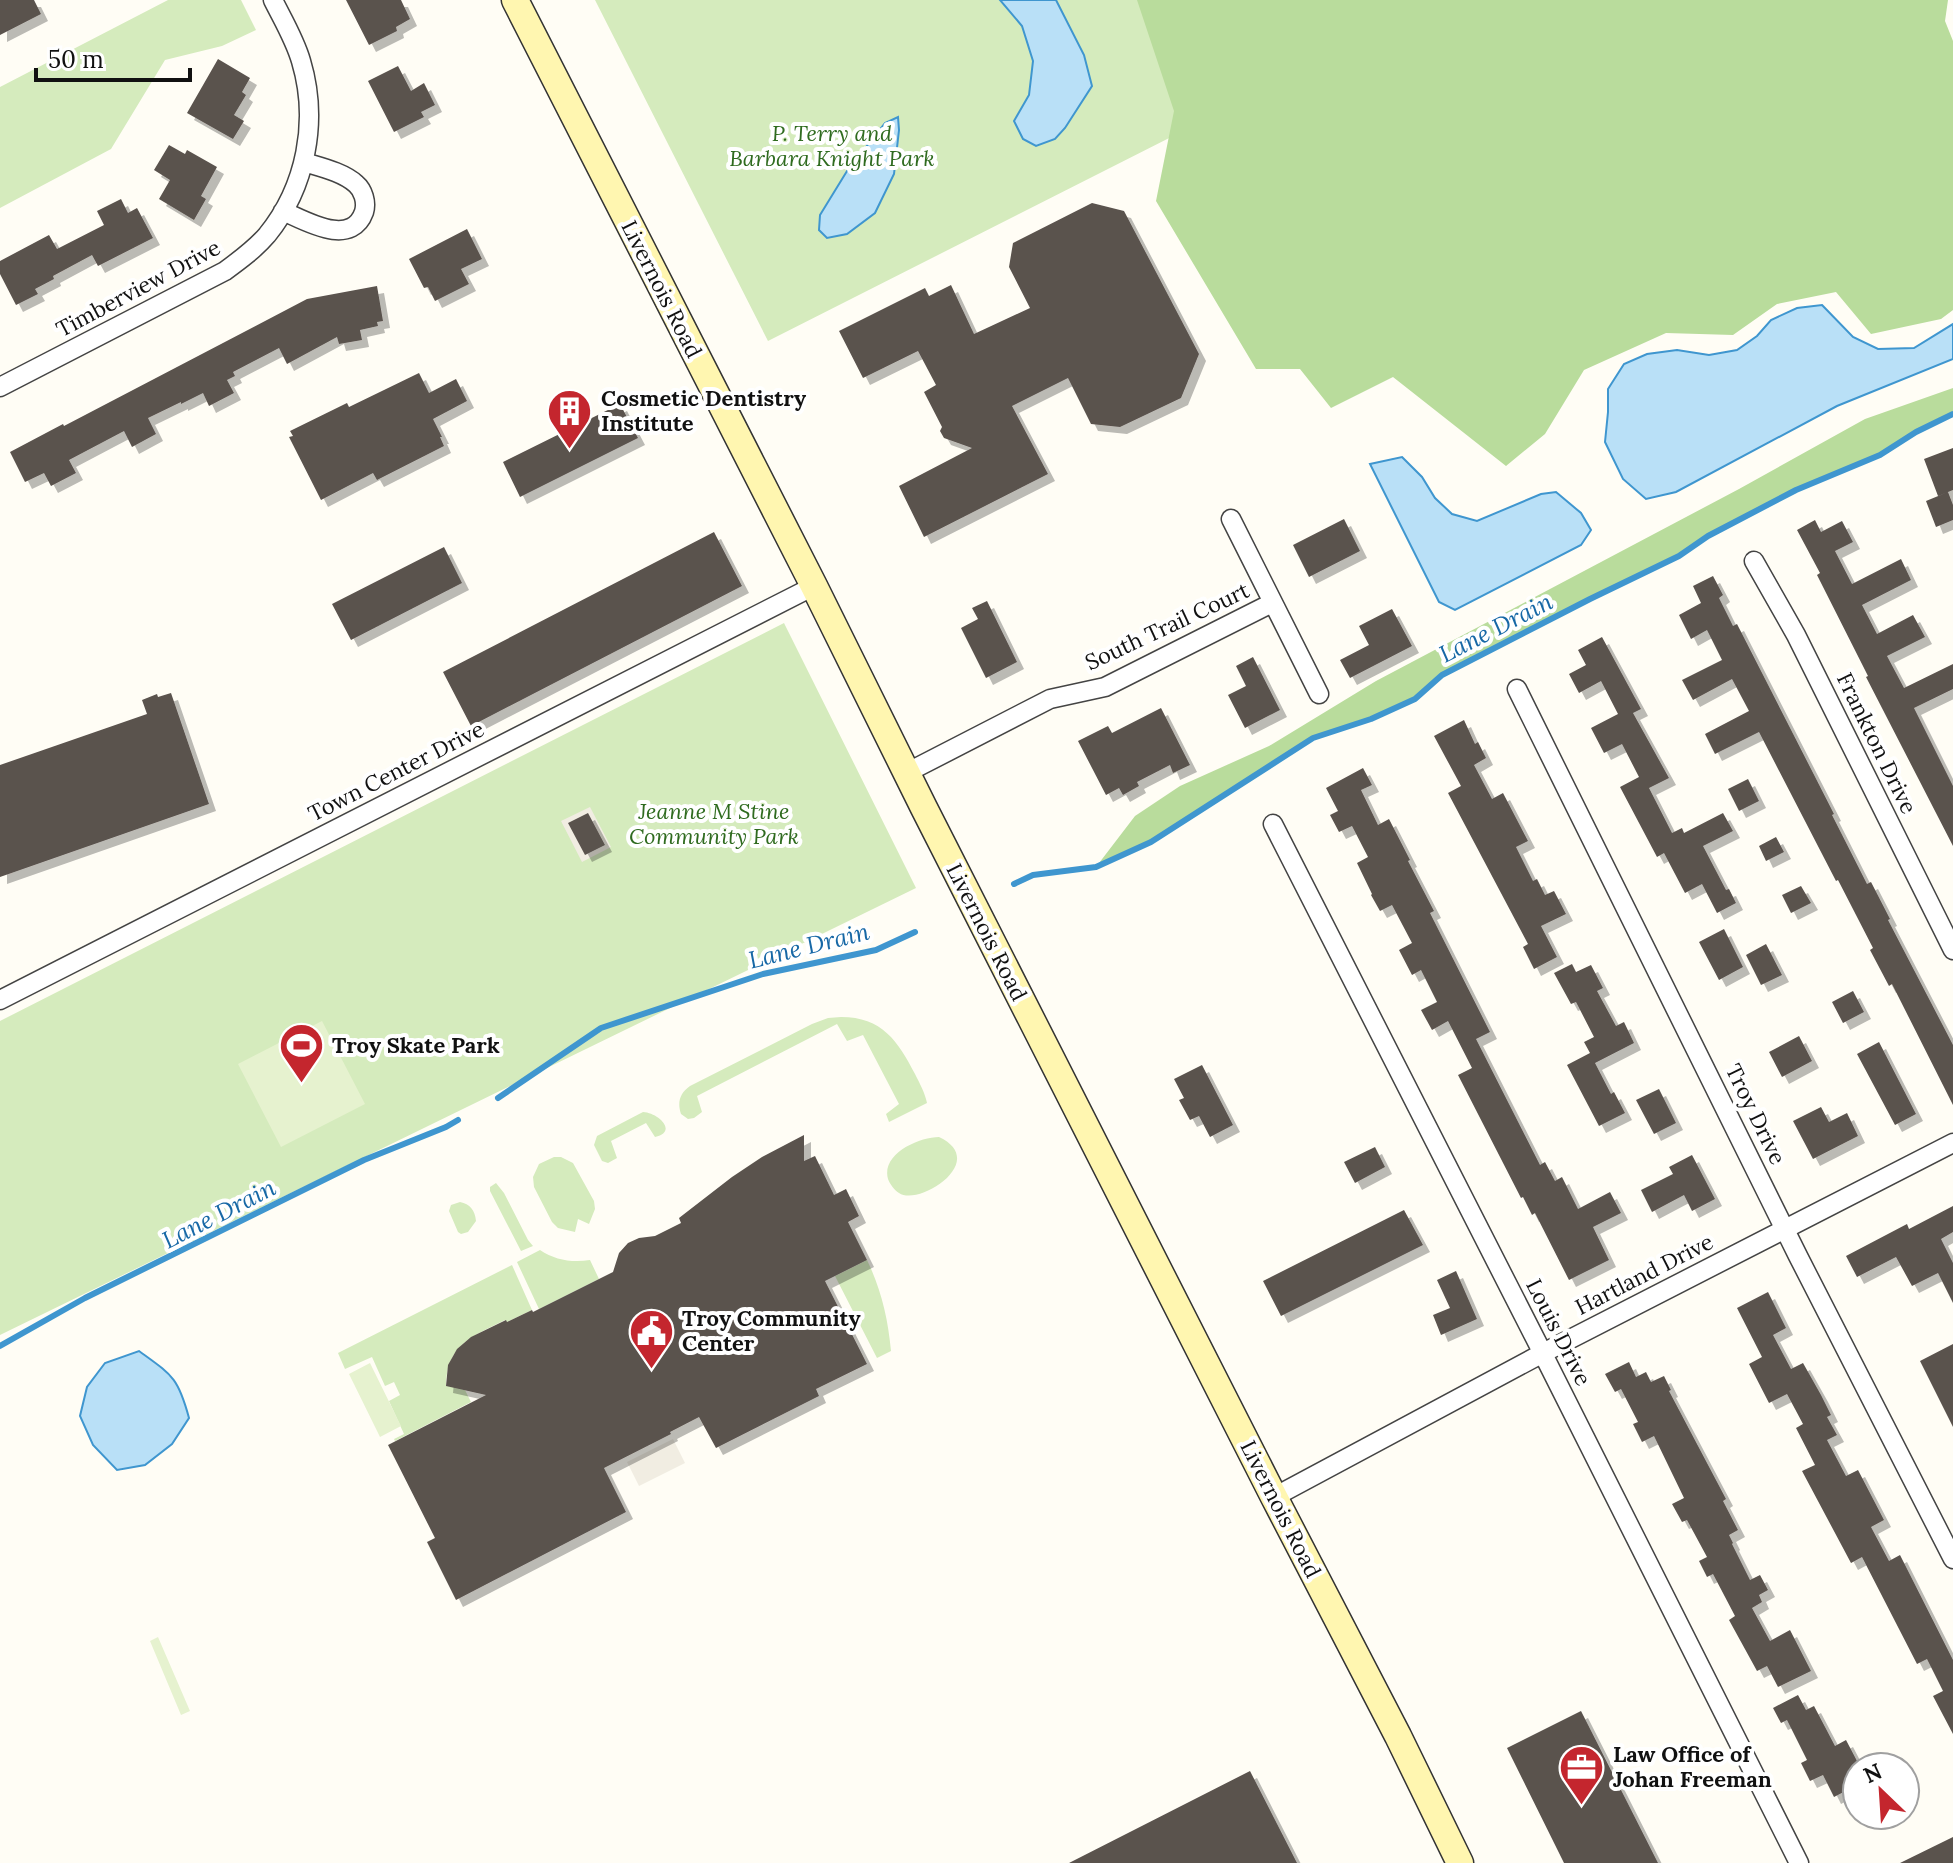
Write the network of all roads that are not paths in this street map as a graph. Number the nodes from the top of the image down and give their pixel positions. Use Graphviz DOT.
graph roads {
  1 [pos="273,0"];
  2 [pos="515,0"];
  3 [pos="304,162"];
  4 [pos="283,211"];
  5 [pos="0,387"];
  6 [pos="1231,519"];
  7 [pos="1754,561"];
  8 [pos="814,586"];
  9 [pos="1272,603"];
  10 [pos="1517,689"];
  11 [pos="1319,694"];
  12 [pos="908,772"];
  13 [pos="1273,824"];
  14 [pos="1953,950"];
  15 [pos="0,1000"];
  16 [pos="1953,1143"];
  17 [pos="1785,1229"];
  18 [pos="1543,1353"];
  19 [pos="1274,1497"];
  20 [pos="1953,1559"];
  21 [pos="1460,1863"];
  22 [pos="1799,1863"];
  1 -- 3 [label="street, Timberview Drive"];
  2 -- 8 [label="main road, Livernois Road"];
  3 -- 4 [label="street, Timberview Drive"];
  3 -- 4 [label="street"];
  4 -- 5 [label="street, Timberview Drive"];
  6 -- 9 [label="street, South Trail Court"];
  7 -- 14 [label="street, Frankton Drive"];
  8 -- 12 [label="main road, Livernois Road"];
  8 -- 15 [label="street, Town Center Drive"];
  9 -- 11 [label="street, South Trail Court"];
  9 -- 12 [label="street, South Trail Court"];
  10 -- 17 [label="street, Troy Drive"];
  12 -- 19 [label="main road, Livernois Road"];
  13 -- 18 [label="street, Louis Drive"];
  16 -- 17 [label="street, Hartland Drive"];
  17 -- 18 [label="street, Hartland Drive"];
  17 -- 20 [label="street, Troy Drive"];
  18 -- 19 [label="street, Hartland Drive"];
  18 -- 22 [label="street, Louis Drive"];
  19 -- 21 [label="main road, Livernois Road"];
}
